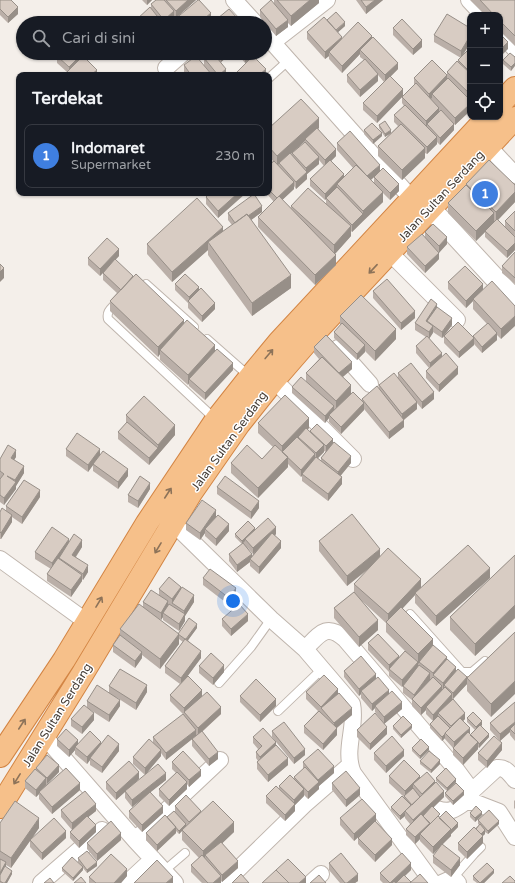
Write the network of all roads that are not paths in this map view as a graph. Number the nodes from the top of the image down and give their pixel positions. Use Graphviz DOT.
graph roads {
  1 [pos="327,0"];
  2 [pos="469,0"];
  3 [pos="232,5"];
  4 [pos="480,12"];
  5 [pos="246,16"];
  6 [pos="272,36"];
  7 [pos="503,37"];
  8 [pos="272,41"];
  9 [pos="515,49"];
  10 [pos="175,60"];
  11 [pos="289,60"];
  12 [pos="166,68"];
  13 [pos="272,75"];
  14 [pos="515,88"];
  15 [pos="503,101"];
  16 [pos="515,118"];
  17 [pos="486,120"];
  18 [pos="488,146"];
  19 [pos="515,175"];
  20 [pos="422,204"];
  21 [pos="389,252"];
  22 [pos="140,281"];
  23 [pos="122,297"];
  24 [pos="515,300"];
  25 [pos="457,320"];
  26 [pos="320,327"];
  27 [pos="250,377"];
  28 [pos="274,380"];
  29 [pos="370,384"];
  30 [pos="216,420"];
  31 [pos="353,459"];
  32 [pos="173,523"];
  33 [pos="0,559"];
  34 [pos="410,614"];
  35 [pos="272,619"];
  36 [pos="87,622"];
  37 [pos="305,649"];
  38 [pos="490,657"];
  39 [pos="322,668"];
  40 [pos="219,683"];
  41 [pos="278,711"];
  42 [pos="44,736"];
  43 [pos="0,756"];
  44 [pos="220,760"];
  45 [pos="350,765"];
  46 [pos="515,780"];
  47 [pos="470,796"];
  48 [pos="0,807"];
  49 [pos="437,809"];
  50 [pos="116,818"];
  51 [pos="515,837"];
  52 [pos="135,840"];
  53 [pos="481,847"];
  54 [pos="185,853"];
  55 [pos="152,860"];
  56 [pos="164,872"];
  57 [pos="451,881"];
  58 [pos="41,883"];
  59 [pos="127,883"];
  60 [pos="175,883"];
  61 [pos="224,883"];
  62 [pos="433,883"];
  1 -- 6 [label="street"];
  2 -- 4 [label="street"];
  3 -- 5 [label="street"];
  7 -- 9 [label="street"];
  8 -- 11 [label="street"];
  10 -- 12 [label="street"];
  11 -- 13 [label="lane"];
  11 -- 20 [label="street"];
  14 -- 15 [label="highway"];
  16 -- 18 [label="highway, Jalan Sultan Serdang"];
  17 -- 20 [label="highway, Jalan Sultan Serdang"];
  18 -- 19 [label="street"];
  18 -- 20 [label="highway, Jalan Sultan Serdang"];
  20 -- 21 [label="highway, Jalan Sultan Serdang"];
  20 -- 24 [label="street"];
  27 -- 20 [label="highway, Jalan Sultan Serdang, one-way"];
  21 -- 25 [label="street"];
  21 -- 26 [label="highway, Jalan Sultan Serdang, one-way"];
  22 -- 27 [label="lane"];
  23 -- 30 [label="lane"];
  26 -- 28 [label="highway, Jalan Sultan Serdang"];
  26 -- 29 [label="street"];
  27 -- 30 [label="highway, Jalan Sultan Serdang"];
  28 -- 31 [label="street"];
  28 -- 32 [label="highway, Jalan Sultan Serdang"];
  36 -- 30 [label="highway, Jalan Sultan Serdang, one-way"];
  32 -- 35 [label="street"];
  32 -- 42 [label="highway, Jalan Sultan Serdang, one-way"];
  33 -- 36 [label="street"];
  34 -- 38 [label="lane"];
  35 -- 37 [label="street"];
  35 -- 40 [label="lane"];
  43 -- 36 [label="highway, Jalan Sultan Serdang, one-way"];
  37 -- 39 [label="street"];
  37 -- 47 [label="street"];
  39 -- 41 [label="lane"];
  39 -- 45 [label="street"];
  42 -- 48 [label="highway, Jalan Sultan Serdang, one-way"];
  42 -- 50 [label="street"];
  44 -- 52 [label="street"];
  45 -- 61 [label="street"];
  45 -- 62 [label="street"];
  46 -- 47 [label="street"];
  47 -- 49 [label="street"];
  47 -- 51 [label="street"];
  50 -- 52 [label="street"];
  50 -- 58 [label="street"];
  52 -- 55 [label="street"];
  53 -- 57 [label="lane"];
  54 -- 56 [label="lane"];
  55 -- 56 [label="street"];
  55 -- 59 [label="street"];
  56 -- 60 [label="street"];
}
